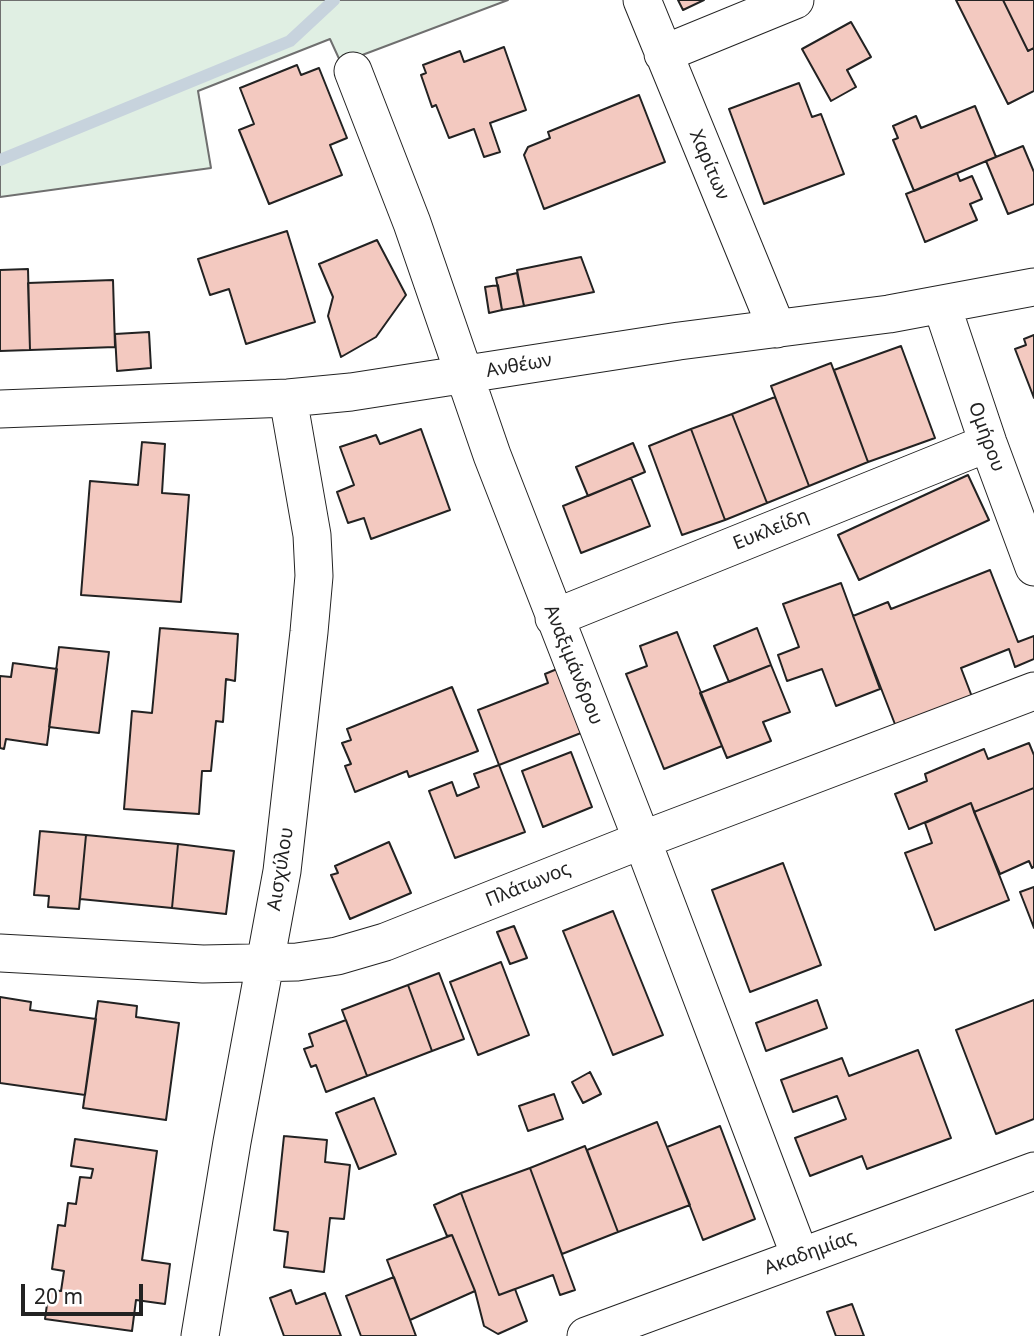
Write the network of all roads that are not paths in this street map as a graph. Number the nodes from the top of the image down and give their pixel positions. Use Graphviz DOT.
graph roads {
  1 [pos="642,0"];
  2 [pos="795,0"];
  3 [pos="663,54"];
  4 [pos="353,71"];
  5 [pos="1034,286"];
  6 [pos="942,306"];
  7 [pos="777,329"];
  8 [pos="465,376"];
  9 [pos="288,398"];
  10 [pos="0,409"];
  11 [pos="988,443"];
  12 [pos="1034,567"];
  13 [pos="554,618"];
  14 [pos="1034,691"];
  15 [pos="642,840"];
  16 [pos="0,953"];
  17 [pos="265,964"];
  18 [pos="1034,1171"];
  19 [pos="800,1256"];
  20 [pos="200,1336"];
  21 [pos="586,1336"];
  1 -- 3 [label="street, Χαρίτων"];
  2 -- 3 [label="street"];
  3 -- 7 [label="street, Χαρίτων"];
  4 -- 8 [label="street, Αναξιμάνδρου"];
  5 -- 6 [label="street, Ανθέων"];
  6 -- 7 [label="street, Ανθέων"];
  6 -- 11 [label="street, Ομήρου"];
  7 -- 8 [label="street, Ανθέων"];
  8 -- 9 [label="street, Ανθέων"];
  8 -- 13 [label="street, Αναξιμάνδρου"];
  9 -- 10 [label="street, Ανθέων"];
  9 -- 17 [label="street, Αισχύλου"];
  11 -- 12 [label="street, Ομήρου"];
  11 -- 13 [label="street, Ευκλείδη"];
  13 -- 15 [label="street, Αναξιμάνδρου"];
  14 -- 15 [label="street, Πλάτωνος"];
  15 -- 17 [label="street, Πλάτωνος"];
  15 -- 19 [label="street, Αναξιμάνδρου"];
  16 -- 17 [label="street, Πλάτωνος"];
  17 -- 20 [label="street, Αισχύλου"];
  18 -- 19 [label="street, Ακαδημίας"];
  19 -- 21 [label="street, Ακαδημίας"];
}
